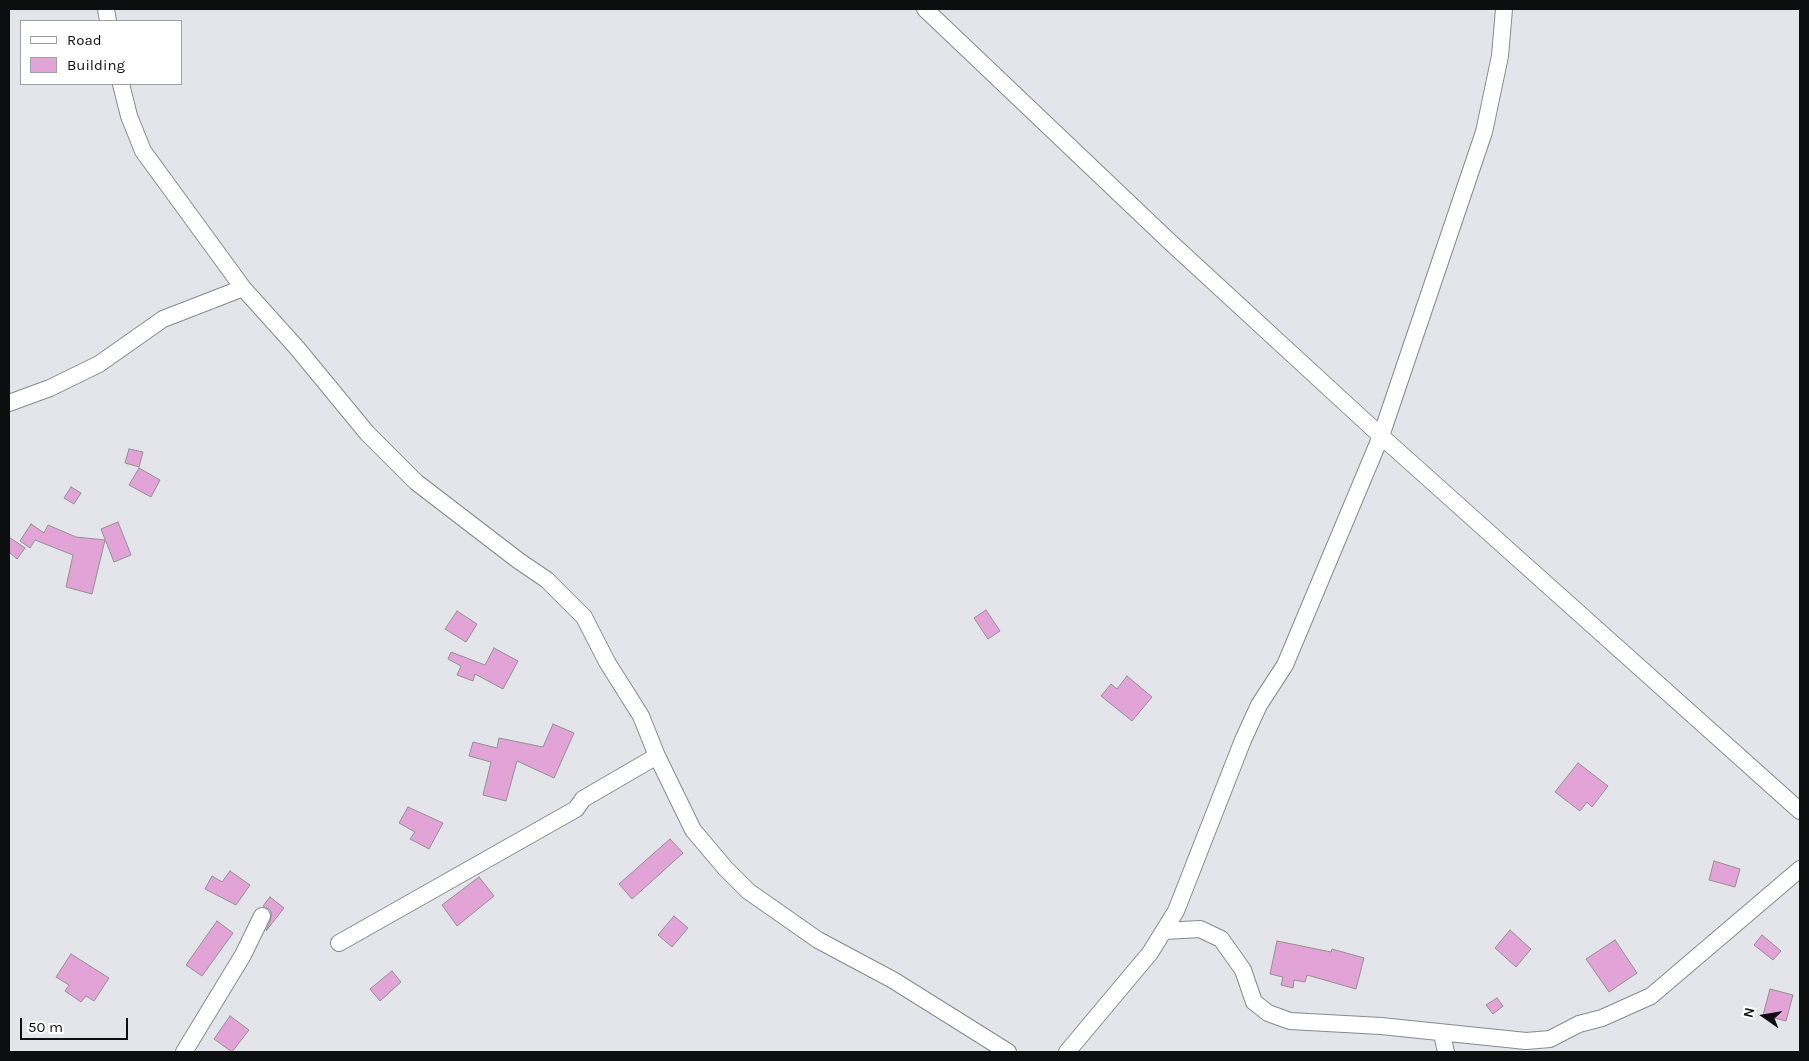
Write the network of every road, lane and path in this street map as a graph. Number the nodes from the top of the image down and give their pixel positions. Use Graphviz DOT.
graph roads {
  1 [pos="925,9"];
  2 [pos="1504,9"];
  3 [pos="121,85"];
  4 [pos="243,288"];
  5 [pos="9,403"];
  6 [pos="1381,436"];
  7 [pos="657,756"];
  8 [pos="1800,811"];
  9 [pos="1800,869"];
  10 [pos="262,916"];
  11 [pos="1164,931"];
  12 [pos="339,943"];
  13 [pos="1442,1034"];
  14 [pos="184,1052"];
  15 [pos="1008,1052"];
  16 [pos="1067,1052"];
  17 [pos="1446,1052"];
  1 -- 6 [label="street"];
  2 -- 6 [label="street"];
  3 -- 4 [label="street"];
  4 -- 5 [label="street"];
  4 -- 7 [label="street"];
  6 -- 8 [label="street"];
  6 -- 11 [label="street"];
  7 -- 12 [label="street"];
  7 -- 15 [label="street"];
  9 -- 13 [label="street"];
  10 -- 14 [label="street"];
  11 -- 13 [label="street"];
  11 -- 16 [label="street"];
  13 -- 17 [label="street"];
}
